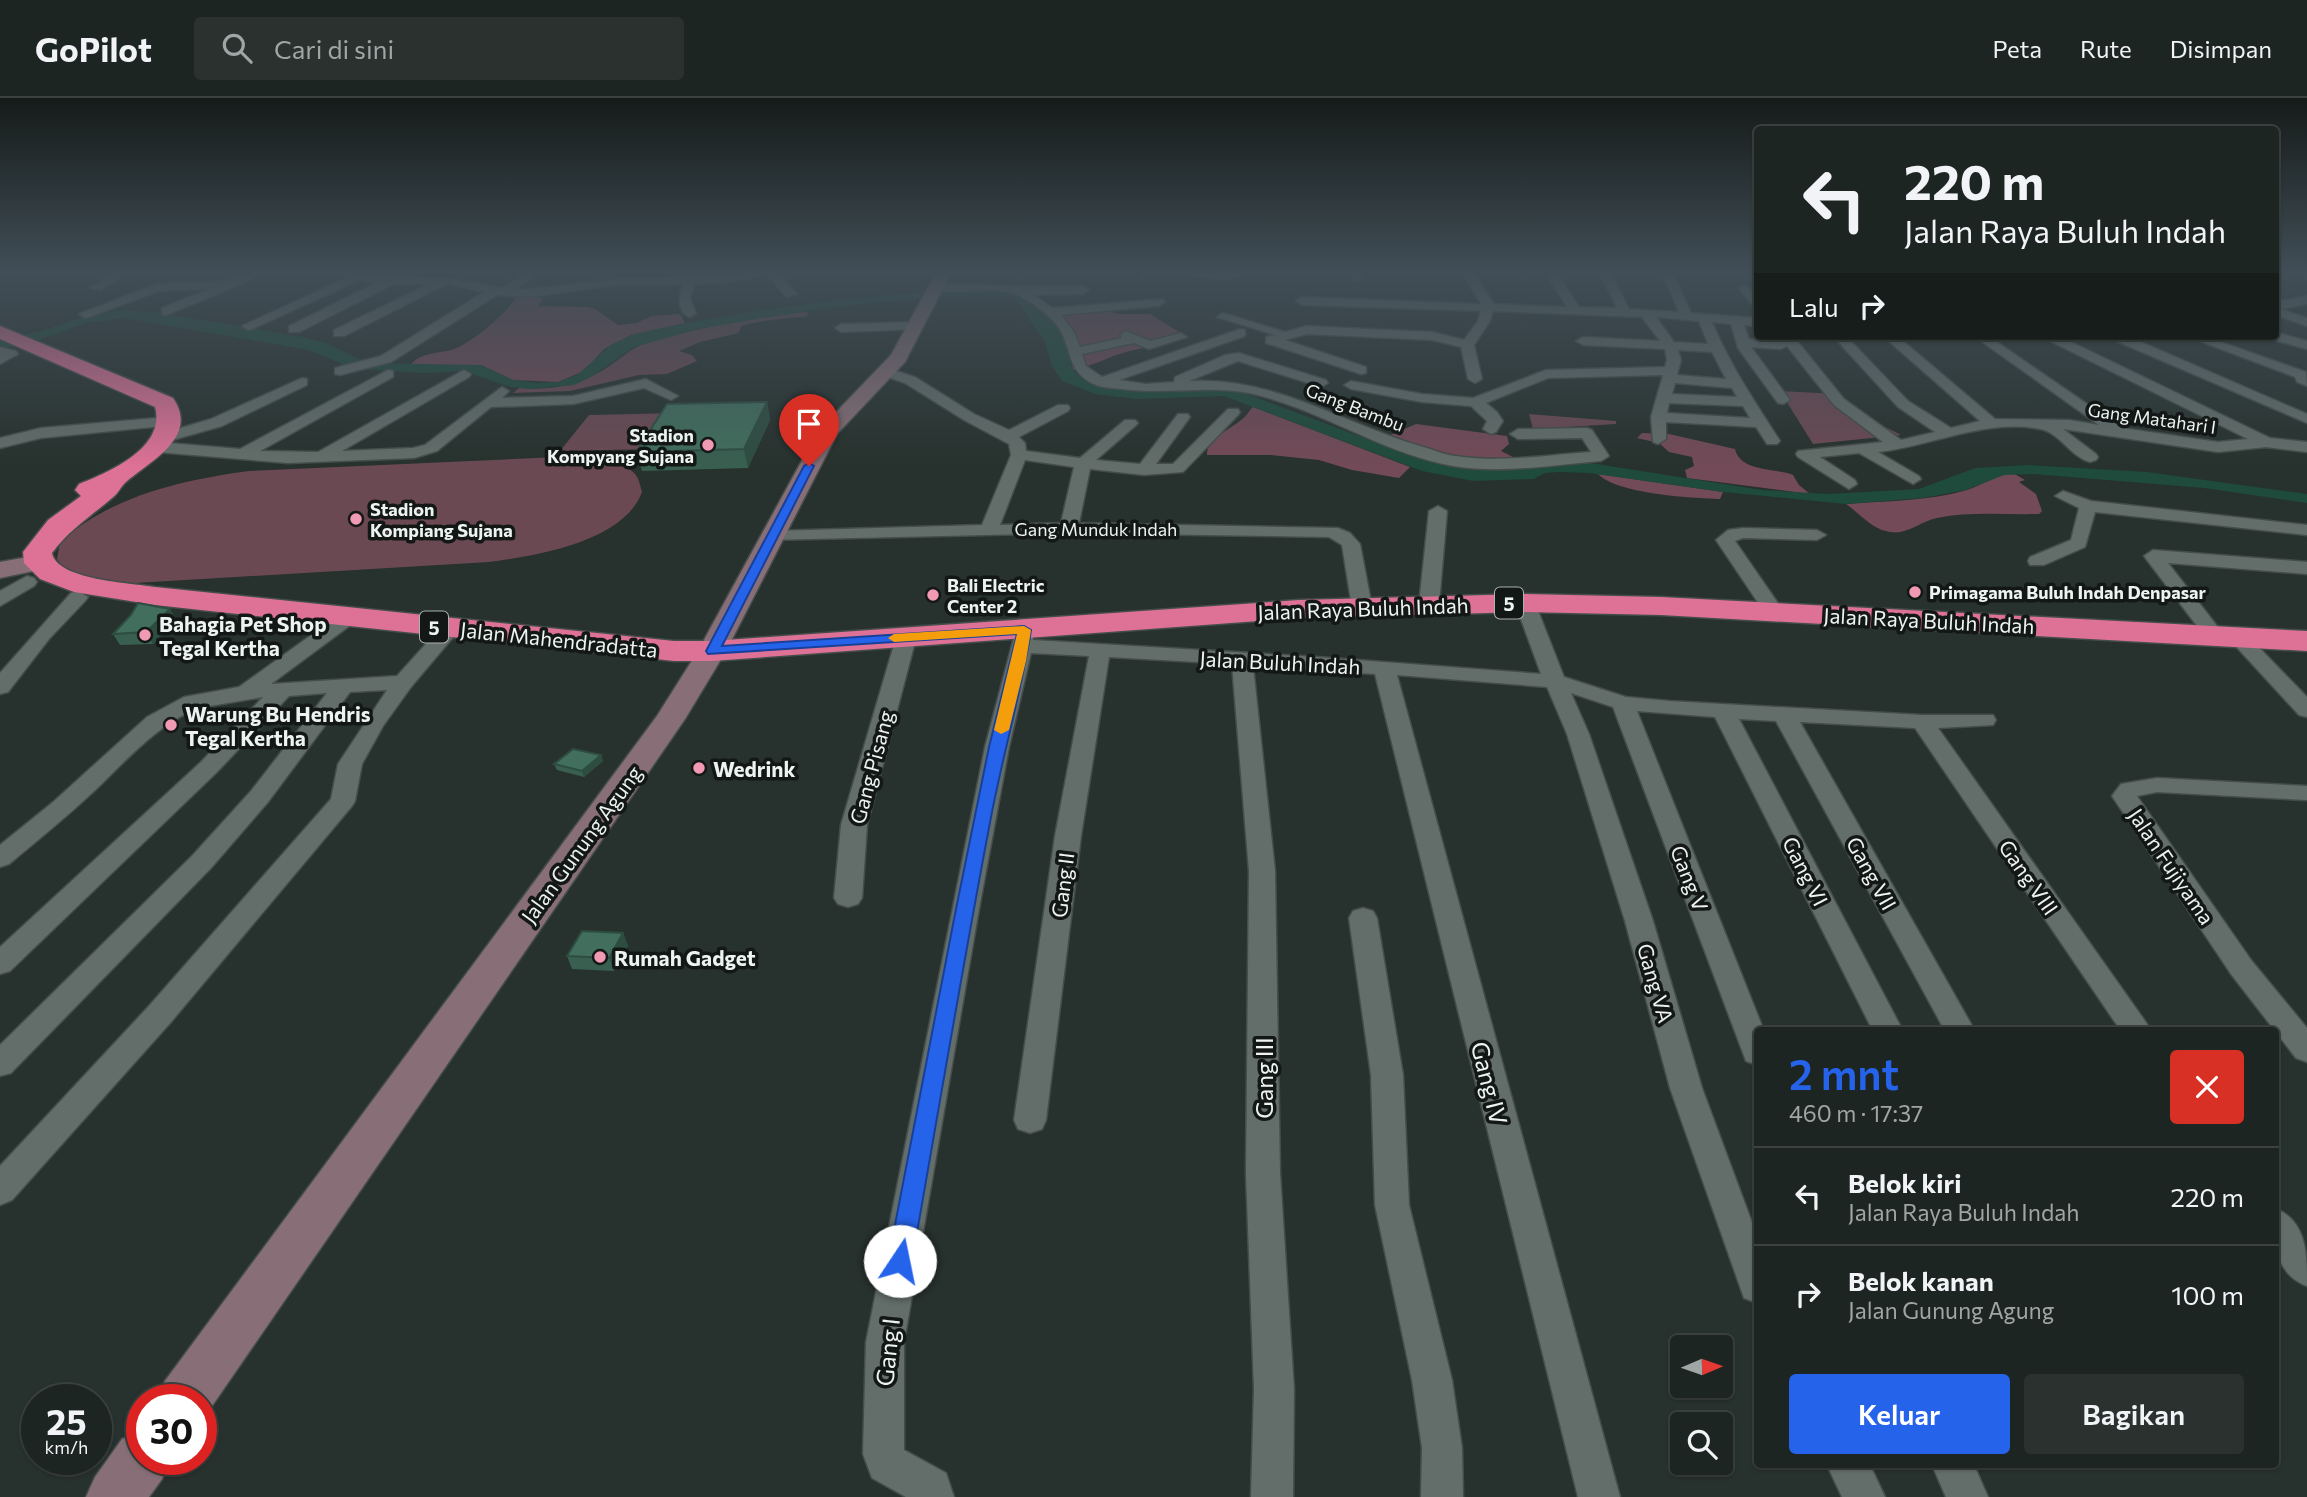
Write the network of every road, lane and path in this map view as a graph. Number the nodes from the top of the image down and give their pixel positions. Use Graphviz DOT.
graph roads {
  1 [pos="425,336"];
  2 [pos="912,336"];
  3 [pos="1070,336"];
  4 [pos="1181,336"];
  5 [pos="1233,336"];
  6 [pos="1282,336"];
  7 [pos="1399,336"];
  8 [pos="1428,336"];
  9 [pos="1473,336"];
  10 [pos="1663,336"];
  11 [pos="1712,336"];
  12 [pos="1741,336"];
  13 [pos="2279,337"];
  14 [pos="2,339"];
  15 [pos="1843,340"];
  16 [pos="1894,340"];
  17 [pos="1986,340"];
  18 [pos="2057,340"];
  19 [pos="2127,340"];
  20 [pos="2203,340"];
  21 [pos="1583,341"];
  22 [pos="1783,341"];
  23 [pos="1743,343"];
  24 [pos="1467,345"];
  25 [pos="1670,345"];
  26 [pos="2307,345"];
  27 [pos="1716,348"];
  28 [pos="1075,352"];
  29 [pos="1406,352"];
  30 [pos="0,360"];
  31 [pos="1723,363"];
  32 [pos="387,367"];
  33 [pos="1671,370"];
  34 [pos="340,371"];
  35 [pos="887,372"];
  36 [pos="464,374"];
  37 [pos="1532,378"];
  38 [pos="1475,379"];
  39 [pos="1428,381"];
  40 [pos="302,382"];
  41 [pos="1100,382"];
  42 [pos="2307,382"];
  43 [pos="1321,383"];
  44 [pos="1735,384"];
  45 [pos="1351,385"];
  46 [pos="1163,388"];
  47 [pos="1554,390"];
  48 [pos="502,391"];
  49 [pos="671,396"];
  50 [pos="1276,396"];
  51 [pos="1412,396"];
  52 [pos="1664,398"];
  53 [pos="1783,400"];
  54 [pos="1475,402"];
  55 [pos="1749,402"];
  56 [pos="487,403"];
  57 [pos="1063,408"];
  58 [pos="1233,412"];
  59 [pos="1183,417"];
  60 [pos="1658,417"];
  61 [pos="2307,419"];
  62 [pos="1130,423"];
  63 [pos="1762,423"];
  64 [pos="1991,423"];
  65 [pos="2046,424"];
  66 [pos="1491,429"];
  67 [pos="1948,433"];
  68 [pos="1518,434"];
  69 [pos="162,436"];
  70 [pos="1009,436"];
  71 [pos="2126,436"];
  72 [pos="1658,439"];
  73 [pos="1772,440"];
  74 [pos="2266,442"];
  75 [pos="0,443"];
  76 [pos="1898,445"];
  77 [pos="2307,447"];
  78 [pos="1861,448"];
  79 [pos="242,455"];
  80 [pos="1019,455"];
  81 [pos="320,457"];
  82 [pos="2090,457"];
  83 [pos="1083,463"];
  84 [pos="1144,470"];
  85 [pos="1913,479"];
  86 [pos="1849,484"];
  87 [pos="2063,496"];
  88 [pos="2087,509"];
  89 [pos="1438,511"];
  90 [pos="1069,528"];
  91 [pos="989,529"];
  92 [pos="2307,530"];
  93 [pos="1817,535"];
  94 [pos="773,537"];
  95 [pos="2036,561"];
  96 [pos="2307,568"];
  97 [pos="20,571"];
  98 [pos="155,596"];
  99 [pos="78,597"];
  100 [pos="0,600"];
  101 [pos="1525,603"];
  102 [pos="1429,604"];
  103 [pos="1362,607"];
  104 [pos="1774,612"];
  105 [pos="349,617"];
  106 [pos="450,629"];
  107 [pos="2226,636"];
  108 [pos="906,638"];
  109 [pos="1023,638"];
  110 [pos="2307,641"];
  111 [pos="712,651"];
  112 [pos="1100,651"];
  113 [pos="1242,660"];
  114 [pos="1384,668"];
  115 [pos="1555,681"];
  116 [pos="403,682"];
  117 [pos="345,685"];
  118 [pos="0,687"];
  119 [pos="282,690"];
  120 [pos="246,692"];
  121 [pos="1623,703"];
  122 [pos="2307,710"];
  123 [pos="1724,712"];
  124 [pos="1785,716"];
  125 [pos="1985,720"];
  126 [pos="1922,722"];
  127 [pos="2307,793"];
  128 [pos="0,858"];
  129 [pos="848,898"];
  130 [pos="1363,918"];
  131 [pos="0,964"];
  132 [pos="1886,1027"];
  133 [pos="1958,1027"];
  134 [pos="2134,1027"];
  135 [pos="1754,1045"];
  136 [pos="2307,1050"];
  137 [pos="0,1064"];
  138 [pos="1030,1120"];
  139 [pos="0,1190"];
  140 [pos="2279,1230"];
  141 [pos="2307,1269"];
  142 [pos="1754,1278"];
  143 [pos="195,1384"];
  144 [pos="1850,1468"];
  145 [pos="1954,1468"];
  146 [pos="131,1475"];
  147 [pos="115,1497"];
  148 [pos="933,1497"];
  149 [pos="1272,1497"];
  150 [pos="1442,1497"];
  151 [pos="1600,1497"];
  152 [pos="1864,1497"];
  153 [pos="1967,1497"];
  1 -- 32 [label="street"];
  2 -- 35 [label="main road, Jalan Gunung Agung"];
  3 -- 28 [label="street"];
  4 -- 28 [label="street"];
  5 -- 41 [label="street"];
  6 -- 43 [label="street"];
  7 -- 29 [label="street"];
  8 -- 24 [label="street"];
  9 -- 24 [label="street"];
  10 -- 25 [label="street"];
  11 -- 27 [label="street"];
  12 -- 23 [label="street"];
  13 -- 26 [label="street"];
  14 -- 30 [label="street"];
  14 -- 69 [label="highway"];
  15 -- 67 [label="street"];
  16 -- 64 [label="street"];
  17 -- 71 [label="street"];
  18 -- 74 [label="street"];
  19 -- 61 [label="street"];
  20 -- 42 [label="street"];
  21 -- 25 [label="street"];
  22 -- 23 [label="street"];
  22 -- 76 [label="street"];
  23 -- 53 [label="street"];
  24 -- 38 [label="street"];
  25 -- 27 [label="street"];
  25 -- 33 [label="street"];
  27 -- 31 [label="street"];
  28 -- 41 [label="street"];
  31 -- 33 [label="street"];
  31 -- 44 [label="street"];
  32 -- 34 [label="street"];
  32 -- 79 [label="street"];
  33 -- 37 [label="street"];
  33 -- 44 [label="street"];
  33 -- 52 [label="street"];
  35 -- 70 [label="street"];
  35 -- 94 [label="main road, Jalan Gunung Agung"];
  36 -- 81 [label="street"];
  37 -- 47 [label="street"];
  37 -- 54 [label="street"];
  39 -- 51 [label="street"];
  40 -- 69 [label="street"];
  41 -- 46 [label="street, Gang Bambu"];
  43 -- 46 [label="street"];
  43 -- 50 [label="street"];
  44 -- 55 [label="street"];
  45 -- 51 [label="street"];
  46 -- 50 [label="street, Gang Bambu"];
  48 -- 56 [label="street"];
  49 -- 56 [label="street"];
  50 -- 68 [label="street, Gang Bambu"];
  51 -- 54 [label="street"];
  52 -- 55 [label="street"];
  52 -- 60 [label="street"];
  54 -- 66 [label="street"];
  55 -- 63 [label="street"];
  56 -- 81 [label="street"];
  57 -- 70 [label="street"];
  58 -- 84 [label="street"];
  59 -- 84 [label="street"];
  60 -- 63 [label="street"];
  60 -- 72 [label="street"];
  62 -- 83 [label="street"];
  63 -- 73 [label="street"];
  64 -- 65 [label="street, Gang Matahari I"];
  64 -- 67 [label="street, Gang Matahari I"];
  65 -- 71 [label="street, Gang Matahari I"];
  65 -- 82 [label="street"];
  67 -- 76 [label="street, Gang Matahari I"];
  69 -- 75 [label="street"];
  69 -- 79 [label="street"];
  69 -- 97 [label="highway"];
  70 -- 80 [label="street"];
  71 -- 74 [label="street, Gang Matahari I"];
  74 -- 77 [label="street, Gang Matahari I"];
  76 -- 78 [label="street, Gang Matahari I"];
  78 -- 85 [label="street"];
  78 -- 86 [label="street, Gang Matahari I"];
  79 -- 81 [label="street"];
  80 -- 83 [label="street"];
  80 -- 91 [label="street"];
  83 -- 84 [label="street"];
  83 -- 90 [label="street"];
  87 -- 92 [label="street"];
  88 -- 95 [label="street"];
  89 -- 102 [label="street"];
  90 -- 91 [label="street, Gang Munduk Indah"];
  90 -- 103 [label="street, Gang Munduk Indah"];
  91 -- 94 [label="street, Gang Munduk Indah"];
  93 -- 104 [label="street"];
  94 -- 111 [label="main road, Jalan Gunung Agung"];
  96 -- 107 [label="street"];
  97 -- 98 [label="highway, Jalan Mahendradatta / 5"];
  97 -- 99 [label="highway, Jalan Mahendradatta / 5"];
  97 -- 100 [label="street"];
  98 -- 99 [label="highway, Jalan Mahendradatta / 5"];
  98 -- 105 [label="highway, Jalan Mahendradatta / 5"];
  99 -- 118 [label="street"];
  101 -- 102 [label="highway, Jalan Raya Buluh Indah / 5"];
  101 -- 104 [label="highway, Jalan Raya Buluh Indah / 5"];
  101 -- 115 [label="street"];
  102 -- 103 [label="highway, Jalan Raya Buluh Indah / 5"];
  103 -- 109 [label="highway, Jalan Raya Buluh Indah / 5"];
  104 -- 107 [label="highway, Jalan Raya Buluh Indah / 5"];
  105 -- 106 [label="highway, Jalan Mahendradatta / 5"];
  105 -- 120 [label="street"];
  106 -- 111 [label="highway, Jalan Mahendradatta / 5"];
  106 -- 116 [label="street"];
  107 -- 110 [label="highway, Jalan Raya Buluh Indah / 5"];
  107 -- 122 [label="street"];
  108 -- 109 [label="highway, Jalan Raya Buluh Indah / 5"];
  108 -- 111 [label="highway, Jalan Raya Buluh Indah / 5"];
  108 -- 129 [label="street, Gang Pisang"];
  109 -- 112 [label="street, Jalan Buluh Indah"];
  109 -- 148 [label="street, Gang I"];
  111 -- 143 [label="main road, Jalan Gunung Agung"];
  112 -- 113 [label="street, Jalan Buluh Indah"];
  112 -- 138 [label="street, Gang II"];
  113 -- 114 [label="street, Jalan Buluh Indah"];
  113 -- 149 [label="street, Gang III"];
  114 -- 115 [label="street, Jalan Buluh Indah"];
  114 -- 151 [label="street, Gang IV"];
  115 -- 121 [label="street, Jalan Buluh Indah"];
  115 -- 142 [label="street, Gang VA"];
  116 -- 117 [label="street"];
  116 -- 139 [label="street"];
  117 -- 119 [label="street"];
  117 -- 137 [label="street"];
  119 -- 120 [label="street"];
  119 -- 131 [label="street"];
  120 -- 128 [label="street"];
  121 -- 123 [label="street, Jalan Buluh Indah"];
  121 -- 135 [label="street, Gang V"];
  123 -- 124 [label="street, Jalan Buluh Indah"];
  123 -- 132 [label="street, Gang VI"];
  124 -- 126 [label="street, Jalan Buluh Indah"];
  124 -- 133 [label="street, Gang VII"];
  125 -- 126 [label="street, Jalan Buluh Indah"];
  126 -- 134 [label="street, Gang VIII"];
  127 -- 136 [label="street, Jalan Fujiyama"];
  130 -- 150 [label="street"];
  140 -- 141 [label="street"];
  144 -- 152 [label="street"];
  145 -- 153 [label="street"];
  146 -- 147 [label="main road"];
}
